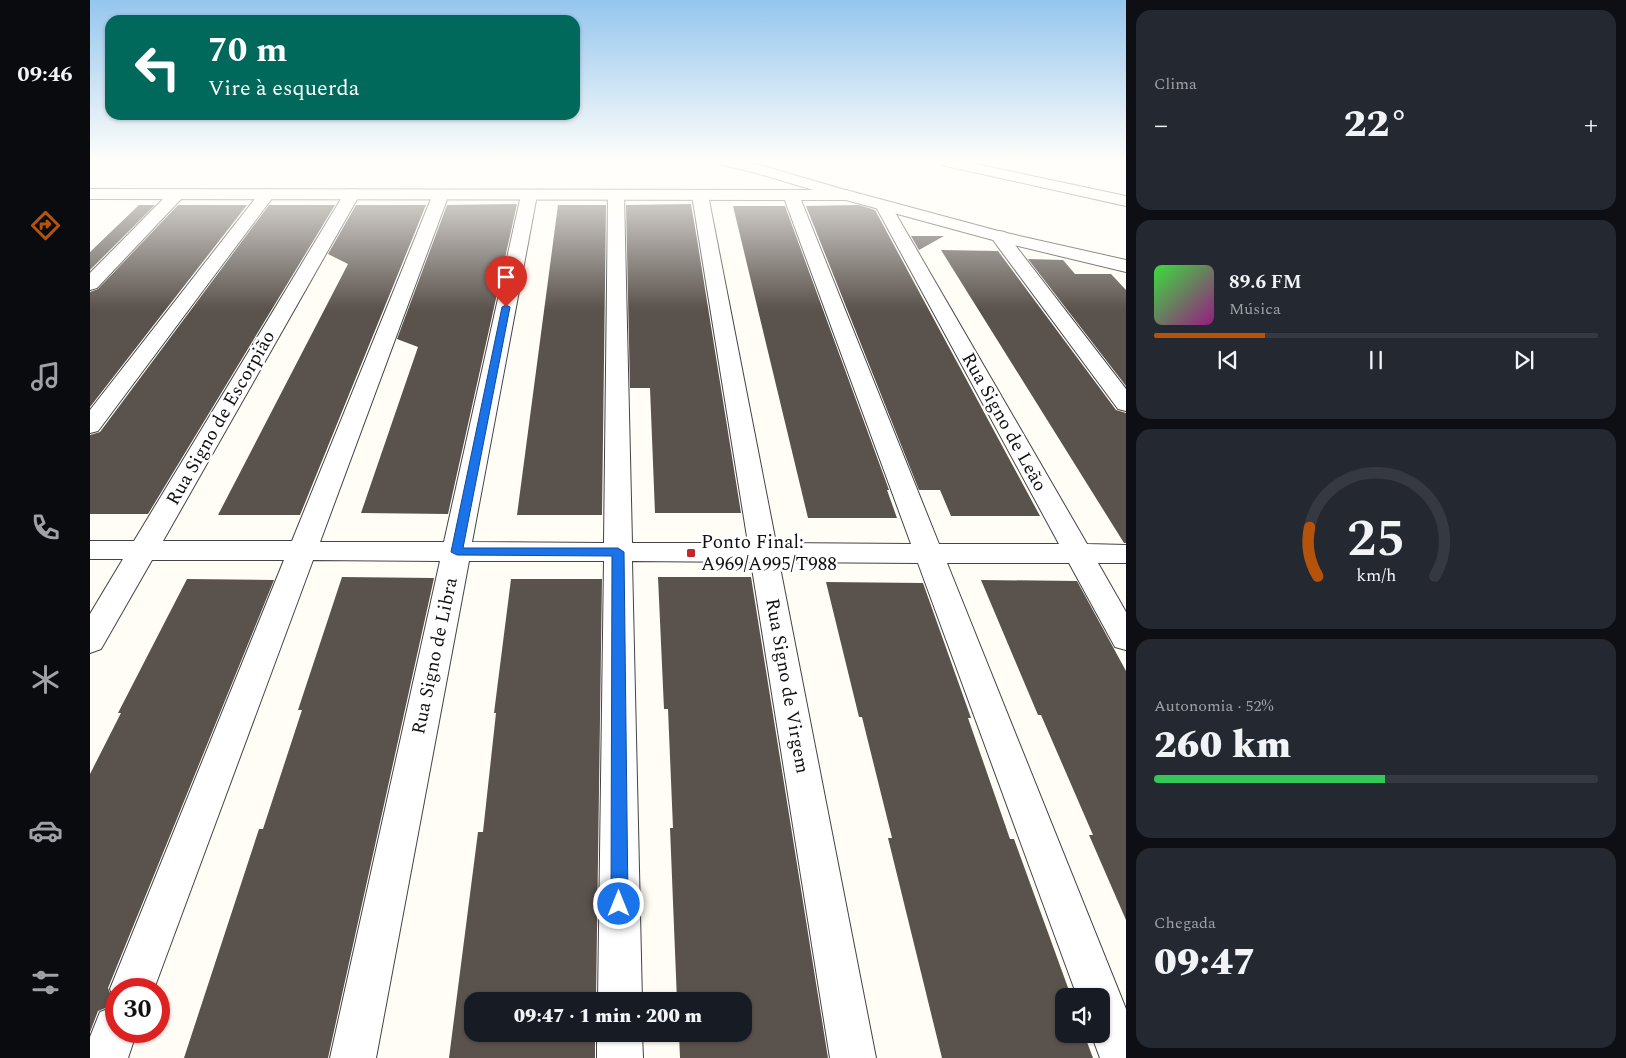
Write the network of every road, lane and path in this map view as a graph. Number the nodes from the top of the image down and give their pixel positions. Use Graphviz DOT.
graph roads {
  1 [pos="160,211"];
  2 [pos="254,211"];
  3 [pos="342,211"];
  4 [pos="434,211"];
  5 [pos="526,211"];
  6 [pos="616,211"];
  7 [pos="703,211"];
  8 [pos="797,211"];
  9 [pos="887,211"];
  10 [pos="907,211"];
  11 [pos="999,236"];
  12 [pos="1126,266"];
  13 [pos="90,284"];
  14 [pos="1126,404"];
  15 [pos="90,426"];
  16 [pos="90,550"];
  17 [pos="143,550"];
  18 [pos="302,551"];
  19 [pos="457,552"];
  20 [pos="618,552"];
  21 [pos="764,553"];
  22 [pos="929,554"];
  23 [pos="1079,554"];
  24 [pos="1126,554"];
  25 [pos="1126,639"];
  26 [pos="90,641"];
  27 [pos="136,978"];
  28 [pos="1096,988"];
  29 [pos="620,992"];
  30 [pos="1110,1025"];
  31 [pos="620,1042"];
  32 [pos="110,1043"];
  33 [pos="105,1058"];
  34 [pos="353,1058"];
  35 [pos="620,1058"];
  36 [pos="853,1058"];
  37 [pos="1123,1058"];
  1 -- 13 [label="street"];
  2 -- 15 [label="street"];
  3 -- 17 [label="street, Rua Signo de Escorpião"];
  4 -- 18 [label="street"];
  5 -- 19 [label="street, Rua Signo de Libra"];
  6 -- 20 [label="street"];
  7 -- 21 [label="street, Rua Signo de Virgem"];
  8 -- 22 [label="street"];
  9 -- 23 [label="street, Rua Signo de Leão"];
  10 -- 11 [label="street"];
  11 -- 12 [label="street"];
  11 -- 14 [label="street"];
  16 -- 17 [label="street"];
  17 -- 18 [label="street"];
  17 -- 26 [label="street, Rua Signo de Escorpião"];
  18 -- 19 [label="street"];
  18 -- 27 [label="street"];
  19 -- 20 [label="street"];
  19 -- 34 [label="street, Rua Signo de Libra"];
  20 -- 21 [label="street"];
  20 -- 29 [label="street"];
  21 -- 22 [label="street"];
  21 -- 36 [label="street, Rua Signo de Virgem"];
  22 -- 23 [label="street"];
  22 -- 28 [label="street"];
  23 -- 24 [label="street"];
  23 -- 25 [label="street, Rua Signo de Leão"];
  30 -- 37 [label="street"];
  31 -- 35 [label="street"];
  32 -- 33 [label="street"];
}
